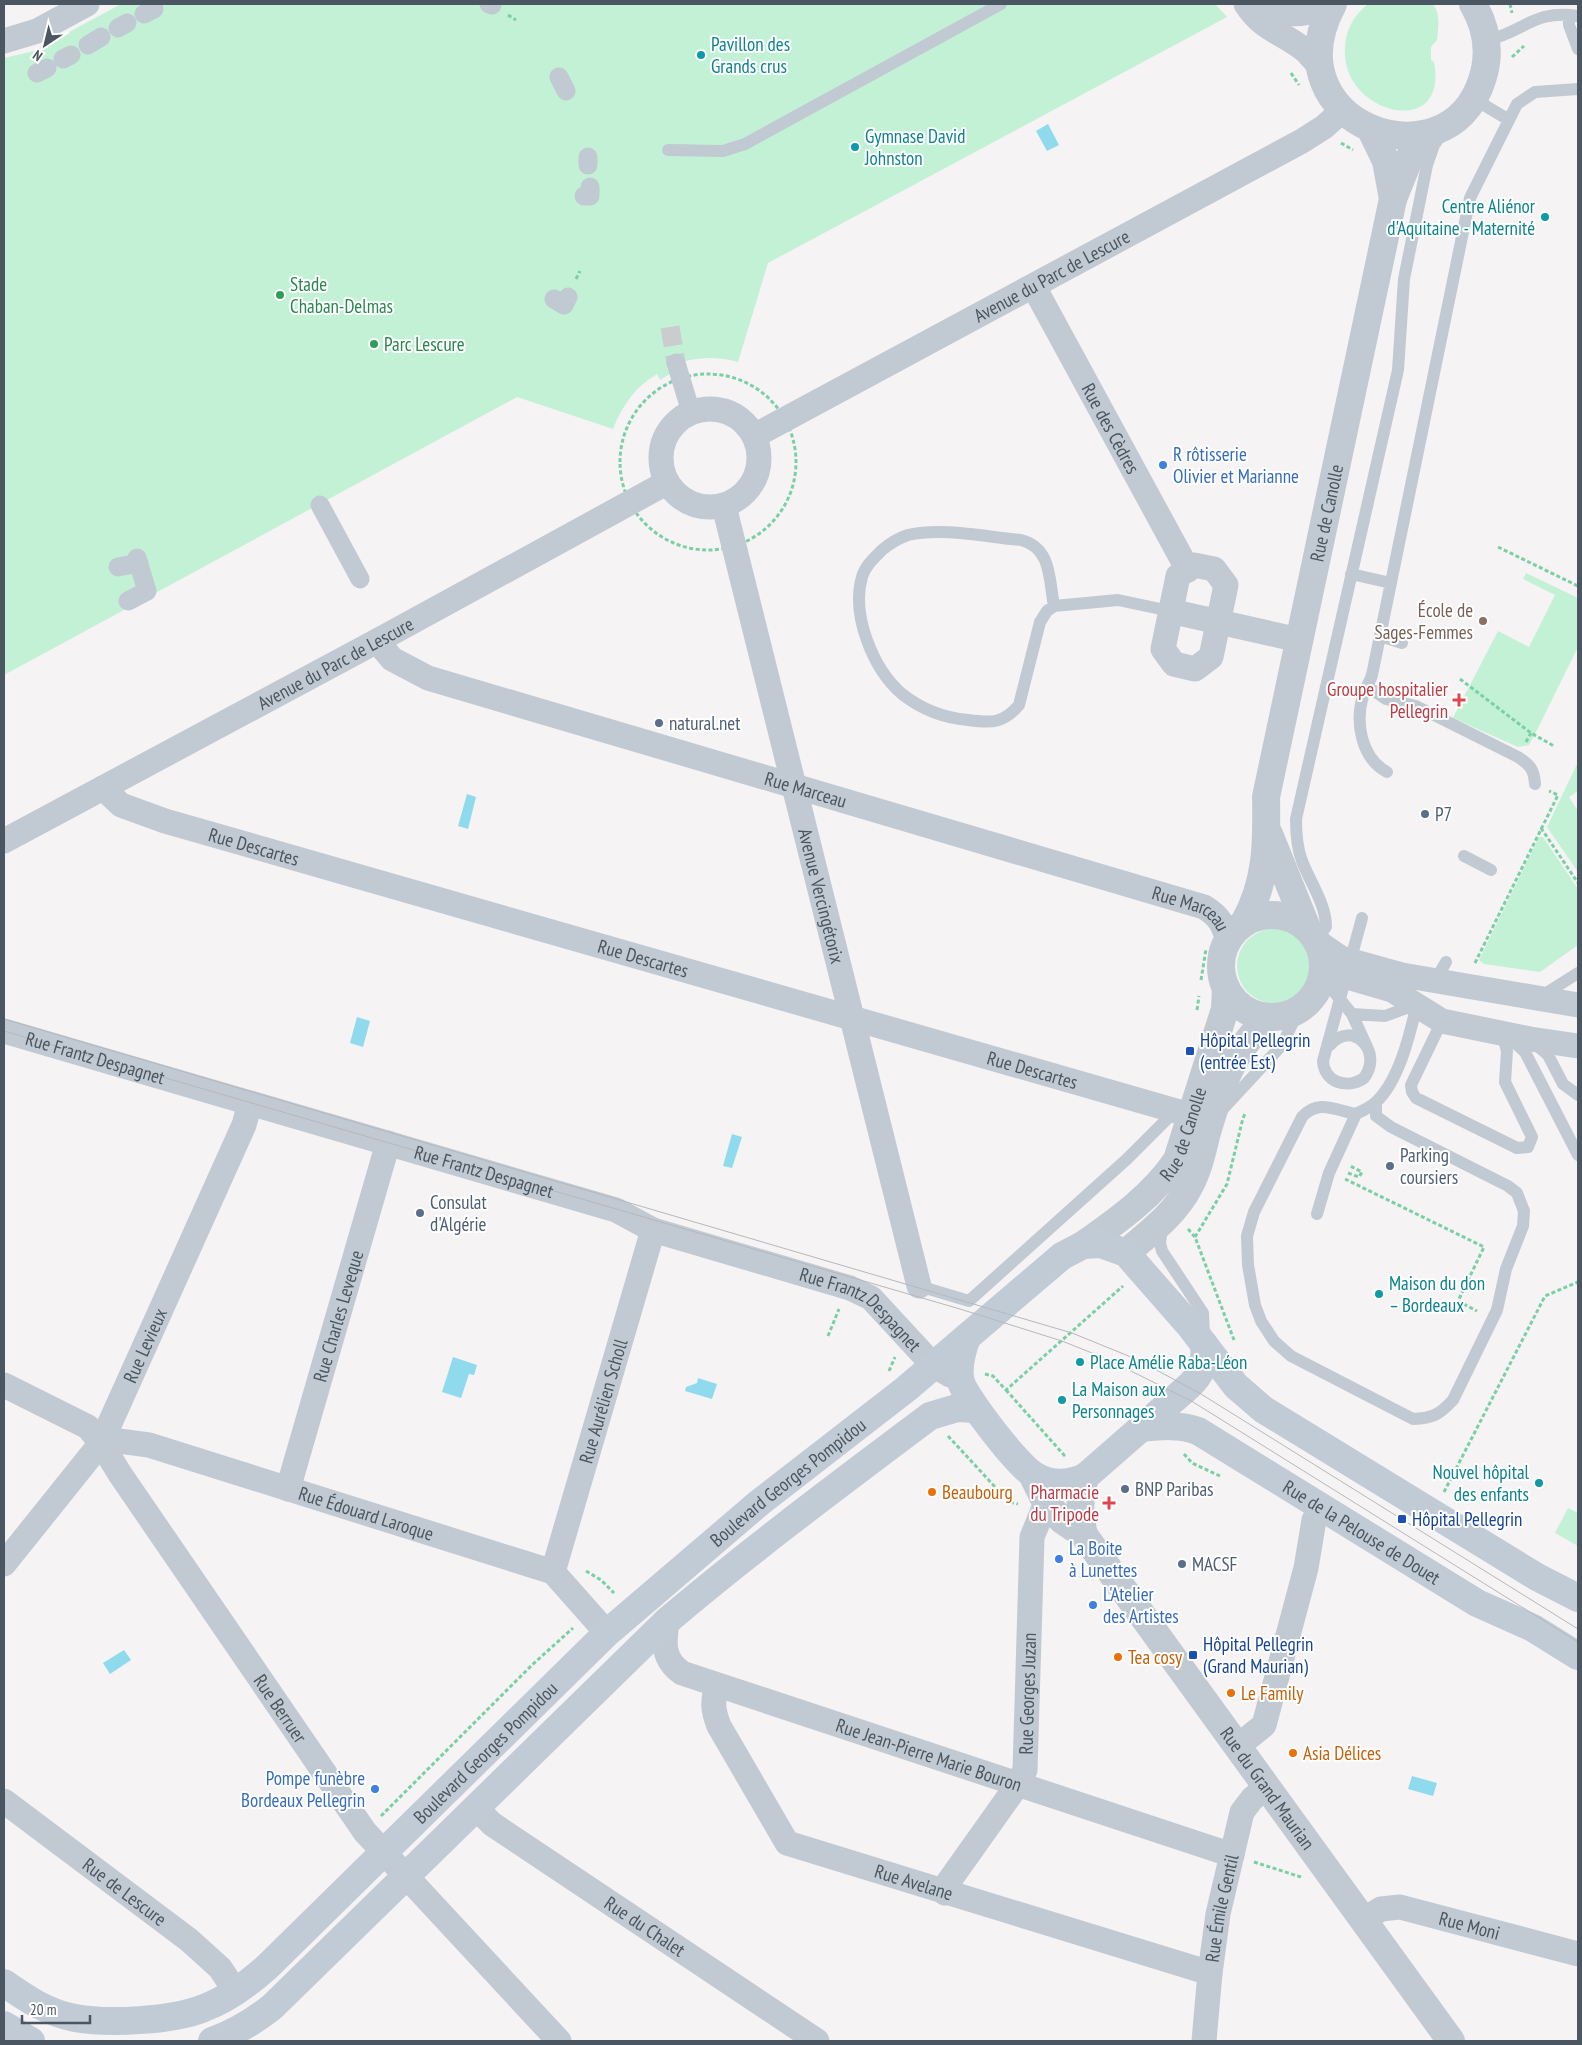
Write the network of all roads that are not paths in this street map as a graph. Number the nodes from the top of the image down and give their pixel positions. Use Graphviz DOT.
graph roads {
  1 [pos="87,4"];
  2 [pos="1001,4"];
  3 [pos="1246,4"];
  4 [pos="1254,4"];
  5 [pos="1332,4"];
  6 [pos="1481,16"];
  7 [pos="1573,16"];
  8 [pos="4,40"];
  9 [pos="1578,49"];
  10 [pos="1320,67"];
  11 [pos="1578,89"];
  12 [pos="1479,90"];
  13 [pos="1343,110"];
  14 [pos="1509,120"];
  15 [pos="1450,122"];
  16 [pos="1372,130"];
  17 [pos="1424,134"];
  18 [pos="668,150"];
  19 [pos="1393,199"];
  20 [pos="1034,287"];
  21 [pos="679,370"];
  22 [pos="691,412"];
  23 [pos="754,436"];
  24 [pos="666,483"];
  25 [pos="724,506"];
  26 [pos="321,507"];
  27 [pos="335,533"];
  28 [pos="118,568"];
  29 [pos="1188,570"];
  30 [pos="1351,574"];
  31 [pos="1391,583"];
  32 [pos="128,601"];
  33 [pos="1054,606"];
  34 [pos="1170,611"];
  35 [pos="1219,621"];
  36 [pos="1380,636"];
  37 [pos="1299,640"];
  38 [pos="377,641"];
  39 [pos="1402,643"];
  40 [pos="1367,686"];
  41 [pos="1387,772"];
  42 [pos="1536,784"];
  43 [pos="795,786"];
  44 [pos="103,788"];
  45 [pos="1267,827"];
  46 [pos="4,841"];
  47 [pos="1464,856"];
  48 [pos="1491,870"];
  49 [pos="1362,918"];
  50 [pos="1236,931"];
  51 [pos="1314,936"];
  52 [pos="1441,971"];
  53 [pos="1578,974"];
  54 [pos="1213,986"];
  55 [pos="1319,988"];
  56 [pos="1538,998"];
  57 [pos="1417,1004"];
  58 [pos="1578,1006"];
  59 [pos="1299,1010"];
  60 [pos="1352,1014"];
  61 [pos="1271,1017"];
  62 [pos="853,1019"];
  63 [pos="1442,1021"];
  64 [pos="4,1031"];
  65 [pos="1502,1033"];
  66 [pos="1530,1040"];
  67 [pos="1577,1045"];
  68 [pos="1578,1095"];
  69 [pos="1379,1098"];
  70 [pos="250,1104"];
  71 [pos="1356,1114"];
  72 [pos="1191,1117"];
  73 [pos="388,1143"];
  74 [pos="1578,1155"];
  75 [pos="1317,1214"];
  76 [pos="1164,1220"];
  77 [pos="653,1230"];
  78 [pos="1083,1245"];
  79 [pos="1134,1261"];
  80 [pos="919,1286"];
  81 [pos="966,1338"];
  82 [pos="1204,1344"];
  83 [pos="934,1365"];
  84 [pos="960,1380"];
  85 [pos="4,1385"];
  86 [pos="975,1409"];
  87 [pos="1141,1428"];
  88 [pos="101,1443"];
  89 [pos="288,1489"];
  90 [pos="1058,1495"];
  91 [pos="1322,1507"];
  92 [pos="1084,1535"];
  93 [pos="4,1564"];
  94 [pos="553,1572"];
  95 [pos="1578,1598"];
  96 [pos="667,1621"];
  97 [pos="598,1624"];
  98 [pos="1578,1656"];
  99 [pos="717,1686"];
  100 [pos="1238,1746"];
  101 [pos="1018,1784"];
  102 [pos="1267,1786"];
  103 [pos="4,1800"];
  104 [pos="475,1807"];
  105 [pos="382,1853"];
  106 [pos="1232,1855"];
  107 [pos="405,1876"];
  108 [pos="945,1893"];
  109 [pos="1363,1920"];
  110 [pos="1578,1954"];
  111 [pos="1210,1973"];
  112 [pos="4,1982"];
  113 [pos="236,1992"];
  114 [pos="4,2025"];
  115 [pos="31,2041"];
  116 [pos="212,2041"];
  117 [pos="559,2041"];
  118 [pos="817,2041"];
  119 [pos="1204,2041"];
  120 [pos="1451,2041"];
  1 -- 8 [label="street"];
  2 -- 18 [label="lane"];
  3 -- 10 [label="street"];
  4 -- 5 [label="street"];
  5 -- 10 [label="street"];
  6 -- 7 [label="lane"];
  6 -- 12 [label="street"];
  7 -- 9 [label="lane"];
  10 -- 13 [label="street"];
  11 -- 14 [label="lane"];
  12 -- 14 [label="lane"];
  12 -- 15 [label="street"];
  13 -- 16 [label="street"];
  13 -- 20 [label="street, Avenue du Parc de Lescure"];
  14 -- 31 [label="lane"];
  15 -- 17 [label="street"];
  15 -- 30 [label="lane"];
  16 -- 17 [label="street"];
  16 -- 19 [label="street, Rue de Canolle"];
  17 -- 19 [label="street, Rue de Canolle"];
  19 -- 37 [label="street, Rue de Canolle"];
  20 -- 23 [label="street, Avenue du Parc de Lescure"];
  20 -- 29 [label="street, Rue des Cèdres"];
  21 -- 22 [label="street"];
  22 -- 23 [label="street"];
  22 -- 24 [label="street"];
  23 -- 25 [label="street"];
  24 -- 25 [label="street"];
  24 -- 38 [label="street, Avenue du Parc de Lescure"];
  25 -- 43 [label="street, Avenue Vercingétorix"];
  26 -- 27 [label="street"];
  28 -- 32 [label="street"];
  29 -- 34 [label="street"];
  29 -- 35 [label="street"];
  30 -- 31 [label="lane"];
  30 -- 51 [label="lane"];
  31 -- 36 [label="lane"];
  33 -- 33 [label="lane"];
  33 -- 34 [label="lane"];
  34 -- 35 [label="street"];
  34 -- 35 [label="street"];
  35 -- 37 [label="street"];
  36 -- 39 [label="lane"];
  36 -- 40 [label="lane"];
  37 -- 45 [label="street, Rue de Canolle"];
  38 -- 43 [label="street, Rue Marceau"];
  38 -- 44 [label="street, Avenue du Parc de Lescure"];
  40 -- 41 [label="lane"];
  40 -- 42 [label="lane"];
  43 -- 50 [label="street, Rue Marceau"];
  43 -- 62 [label="street, Avenue Vercingétorix"];
  44 -- 46 [label="street, Avenue du Parc de Lescure"];
  44 -- 62 [label="street, Rue Descartes"];
  45 -- 50 [label="street, Rue de Canolle"];
  45 -- 51 [label="street, Rue de Canolle"];
  47 -- 48 [label="lane"];
  49 -- 60 [label="lane, bridge"];
  50 -- 51 [label="street"];
  50 -- 54 [label="street"];
  51 -- 52 [label="street"];
  51 -- 55 [label="street"];
  52 -- 56 [label="street"];
  52 -- 57 [label="street"];
  53 -- 56 [label="lane"];
  54 -- 61 [label="street"];
  54 -- 72 [label="street, Rue de Canolle"];
  55 -- 57 [label="street"];
  55 -- 59 [label="street"];
  55 -- 60 [label="lane"];
  56 -- 58 [label="street"];
  57 -- 60 [label="lane"];
  57 -- 63 [label="street"];
  57 -- 69 [label="lane"];
  59 -- 61 [label="street"];
  59 -- 72 [label="lane"];
  61 -- 72 [label="street, Rue de Canolle"];
  62 -- 72 [label="street, Rue Descartes"];
  62 -- 80 [label="street, Avenue Vercingétorix"];
  63 -- 65 [label="street"];
  63 -- 65 [label="lane"];
  64 -- 70 [label="street, Rue Frantz Despagnet"];
  65 -- 66 [label="street"];
  65 -- 74 [label="lane"];
  66 -- 67 [label="street"];
  66 -- 68 [label="lane"];
  69 -- 71 [label="lane"];
  69 -- 71 [label="lane"];
  70 -- 73 [label="street, Rue Frantz Despagnet"];
  70 -- 88 [label="street, Rue Levieux"];
  71 -- 75 [label="lane"];
  72 -- 76 [label="street, Rue de Canolle"];
  72 -- 78 [label="street, Rue de Canolle"];
  72 -- 80 [label="lane, Rue de Canolle"];
  73 -- 77 [label="street, Rue Frantz Despagnet"];
  73 -- 89 [label="street, Rue Charles Leveque"];
  76 -- 79 [label="street, Rue de Canolle"];
  76 -- 82 [label="lane"];
  77 -- 83 [label="street, Rue Frantz Despagnet"];
  77 -- 94 [label="street, Rue Aurélien Scholl"];
  78 -- 79 [label="main road"];
  78 -- 81 [label="main road"];
  79 -- 82 [label="main road"];
  81 -- 83 [label="main road"];
  81 -- 84 [label="main road"];
  82 -- 87 [label="main road"];
  82 -- 95 [label="main road"];
  83 -- 84 [label="street, Rue Frantz Despagnet"];
  83 -- 97 [label="main road, Boulevard Georges Pompidou"];
  84 -- 86 [label="main road"];
  85 -- 88 [label="street, Rue Berruer"];
  86 -- 90 [label="main road"];
  86 -- 96 [label="main road, Boulevard Georges Pompidou"];
  87 -- 90 [label="main road"];
  87 -- 91 [label="main road, Rue de la Pelouse de Douet"];
  88 -- 89 [label="street, Rue Édouard Laroque"];
  88 -- 93 [label="street, Rue Levieux"];
  88 -- 105 [label="street, Rue Berruer"];
  89 -- 94 [label="street, Rue Édouard Laroque"];
  90 -- 92 [label="street, Rue du Grand Maurian"];
  90 -- 92 [label="street, Rue du Grand Maurian"];
  90 -- 101 [label="street, Rue Georges Juzan"];
  91 -- 98 [label="main road, Rue de la Pelouse de Douet"];
  91 -- 100 [label="street"];
  92 -- 100 [label="street, Rue du Grand Maurian"];
  94 -- 97 [label="street"];
  96 -- 99 [label="street, Rue Jean-Pierre Marie Bouron"];
  96 -- 104 [label="main road, Boulevard Georges Pompidou"];
  97 -- 105 [label="main road, Boulevard Georges Pompidou"];
  99 -- 101 [label="street, Rue Jean-Pierre Marie Bouron"];
  99 -- 108 [label="street, Rue Avelane"];
  100 -- 102 [label="street, Rue du Grand Maurian"];
  101 -- 106 [label="street, Rue Jean-Pierre Marie Bouron"];
  101 -- 108 [label="street, Rue Georges Juzan"];
  102 -- 106 [label="street, Rue Émile Gentil"];
  102 -- 109 [label="street, Rue du Grand Maurian"];
  103 -- 113 [label="street, Rue de Lescure"];
  104 -- 107 [label="main road, Boulevard Georges Pompidou"];
  104 -- 118 [label="street, Rue du Chalet"];
  105 -- 107 [label="street, Rue Berruer"];
  105 -- 113 [label="main road, Boulevard Georges Pompidou"];
  106 -- 111 [label="street, Rue Émile Gentil"];
  107 -- 116 [label="main road, Boulevard Georges Pompidou"];
  107 -- 117 [label="street, Rue Berruer"];
  108 -- 111 [label="street, Rue Avelane"];
  109 -- 110 [label="street, Rue Moni"];
  109 -- 120 [label="street, Rue du Grand Maurian"];
  111 -- 119 [label="street, Rue Émile Gentil"];
  112 -- 113 [label="main road, Boulevard Georges Pompidou"];
  114 -- 115 [label="main road"];
}
